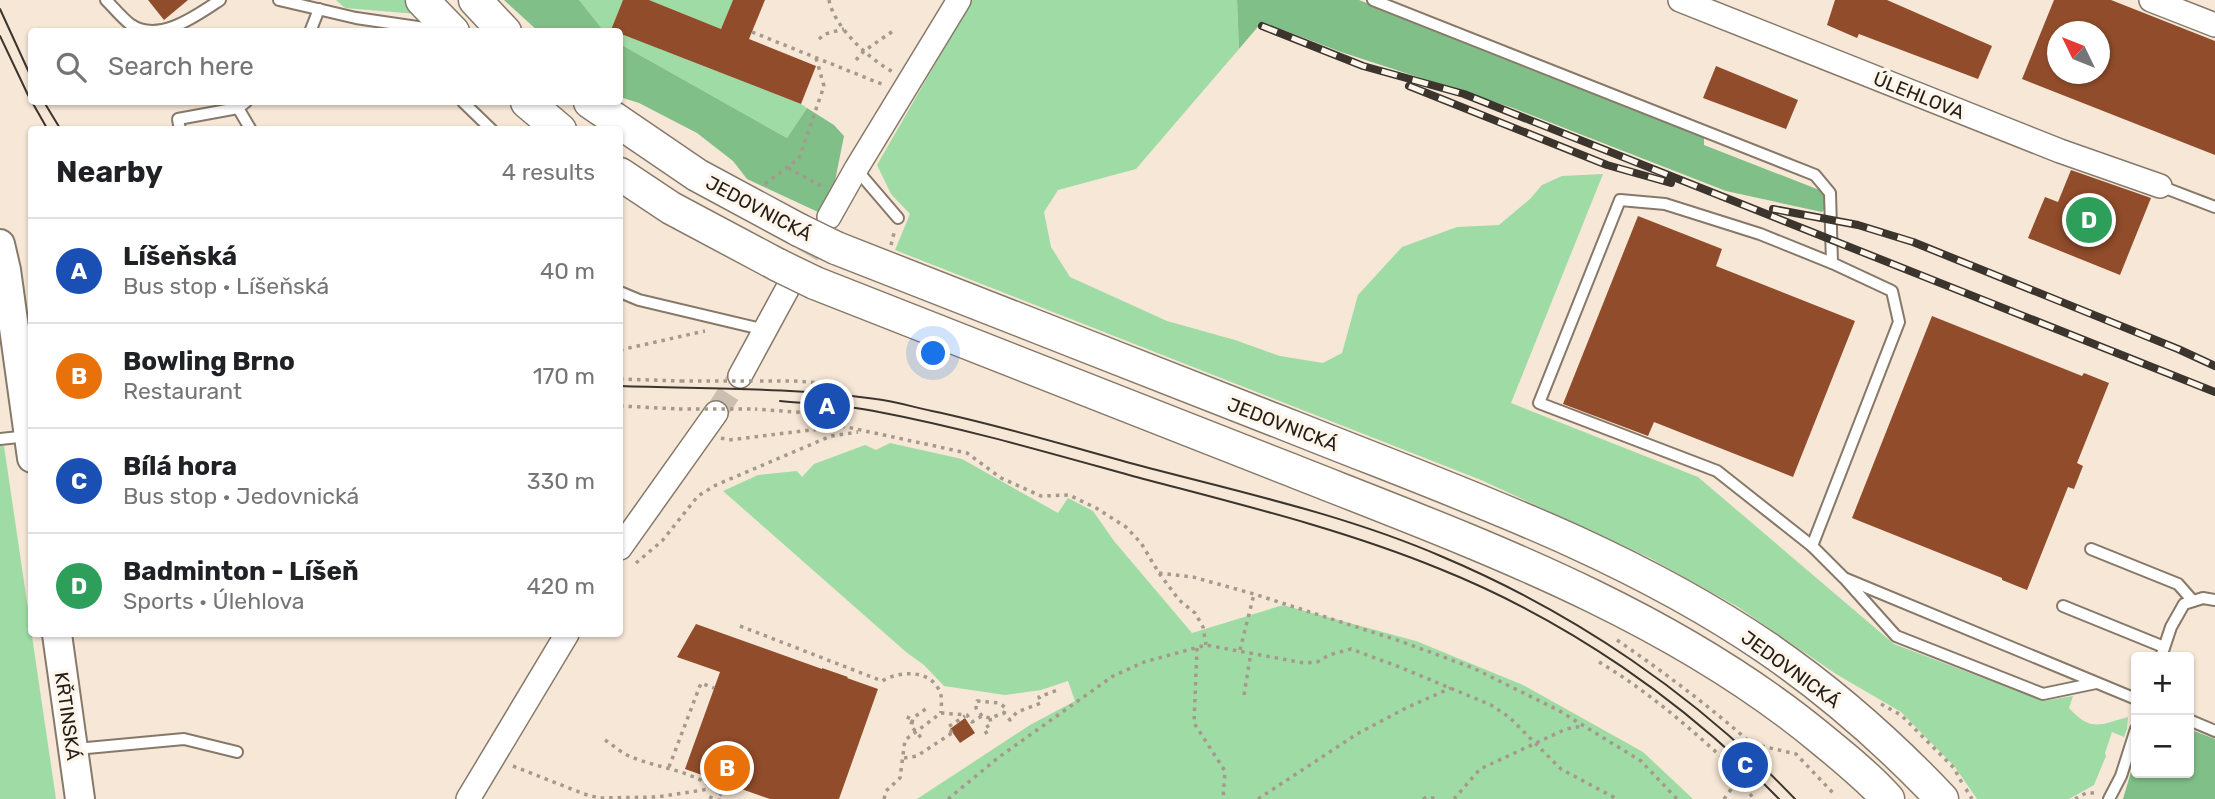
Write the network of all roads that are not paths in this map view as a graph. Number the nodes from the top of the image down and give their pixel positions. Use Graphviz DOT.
graph roads {
  1 [pos="106,0"];
  2 [pos="220,0"];
  3 [pos="279,0"];
  4 [pos="422,0"];
  5 [pos="475,0"];
  6 [pos="960,0"];
  7 [pos="1373,0"];
  8 [pos="1680,0"];
  9 [pos="2151,0"];
  10 [pos="316,4"];
  11 [pos="2215,25"];
  12 [pos="138,28"];
  13 [pos="168,28"];
  14 [pos="311,28"];
  15 [pos="421,28"];
  16 [pos="449,28"];
  17 [pos="501,28"];
  18 [pos="242,105"];
  19 [pos="466,105"];
  20 [pos="531,105"];
  21 [pos="594,105"];
  22 [pos="179,126"];
  23 [pos="250,126"];
  24 [pos="488,126"];
  25 [pos="555,126"];
  26 [pos="856,169"];
  27 [pos="623,176"];
  28 [pos="2160,186"];
  29 [pos="2215,208"];
  30 [pos="829,217"];
  31 [pos="898,218"];
  32 [pos="0,244"];
  33 [pos="1832,263"];
  34 [pos="794,277"];
  35 [pos="623,293"];
  36 [pos="765,330"];
  37 [pos="748,379"];
  38 [pos="716,413"];
  39 [pos="28,432"];
  40 [pos="0,439"];
  41 [pos="28,446"];
  42 [pos="1812,546"];
  43 [pos="2091,549"];
  44 [pos="625,558"];
  45 [pos="1844,578"];
  46 [pos="2215,600"];
  47 [pos="2193,601"];
  48 [pos="2063,606"];
  49 [pos="57,637"];
  50 [pos="566,637"];
  51 [pos="2162,652"];
  52 [pos="2095,683"];
  53 [pos="2131,697"];
  54 [pos="2194,722"];
  55 [pos="2215,731"];
  56 [pos="2131,744"];
  57 [pos="73,749"];
  58 [pos="237,752"];
  59 [pos="80,799"];
  60 [pos="468,799"];
  61 [pos="1888,799"];
  62 [pos="1942,799"];
  63 [pos="2109,799"];
  1 -- 12 [label="lane"];
  2 -- 13 [label="lane"];
  3 -- 10 [label="lane"];
  4 -- 16 [label="main road"];
  5 -- 17 [label="main road"];
  6 -- 26 [label="street"];
  7 -- 33 [label="lane"];
  8 -- 28 [label="street, ÚLEHLOVA"];
  9 -- 11 [label="street"];
  10 -- 14 [label="lane"];
  10 -- 15 [label="lane"];
  18 -- 22 [label="lane"];
  18 -- 23 [label="lane"];
  19 -- 24 [label="lane"];
  20 -- 25 [label="main road"];
  21 -- 62 [label="main road, JEDOVNICKÁ, bridge"];
  26 -- 30 [label="street"];
  26 -- 31 [label="lane"];
  27 -- 34 [label="main road, JEDOVNICKÁ"];
  28 -- 29 [label="lane"];
  32 -- 39 [label="street"];
  33 -- 42 [label="lane"];
  33 -- 42 [label="lane"];
  34 -- 36 [label="street"];
  34 -- 61 [label="main road, JEDOVNICKÁ"];
  35 -- 36 [label="lane"];
  36 -- 37 [label="street"];
  38 -- 44 [label="street"];
  40 -- 41 [label="lane"];
  42 -- 45 [label="lane"];
  43 -- 47 [label="lane"];
  45 -- 52 [label="lane"];
  45 -- 52 [label="lane"];
  46 -- 47 [label="lane"];
  47 -- 51 [label="lane"];
  48 -- 51 [label="lane"];
  49 -- 57 [label="street, KŘTINSKÁ"];
  50 -- 60 [label="street"];
  52 -- 53 [label="lane"];
  54 -- 55 [label="lane"];
  56 -- 63 [label="lane"];
  57 -- 58 [label="lane"];
  57 -- 59 [label="street, KŘTINSKÁ"];
}
